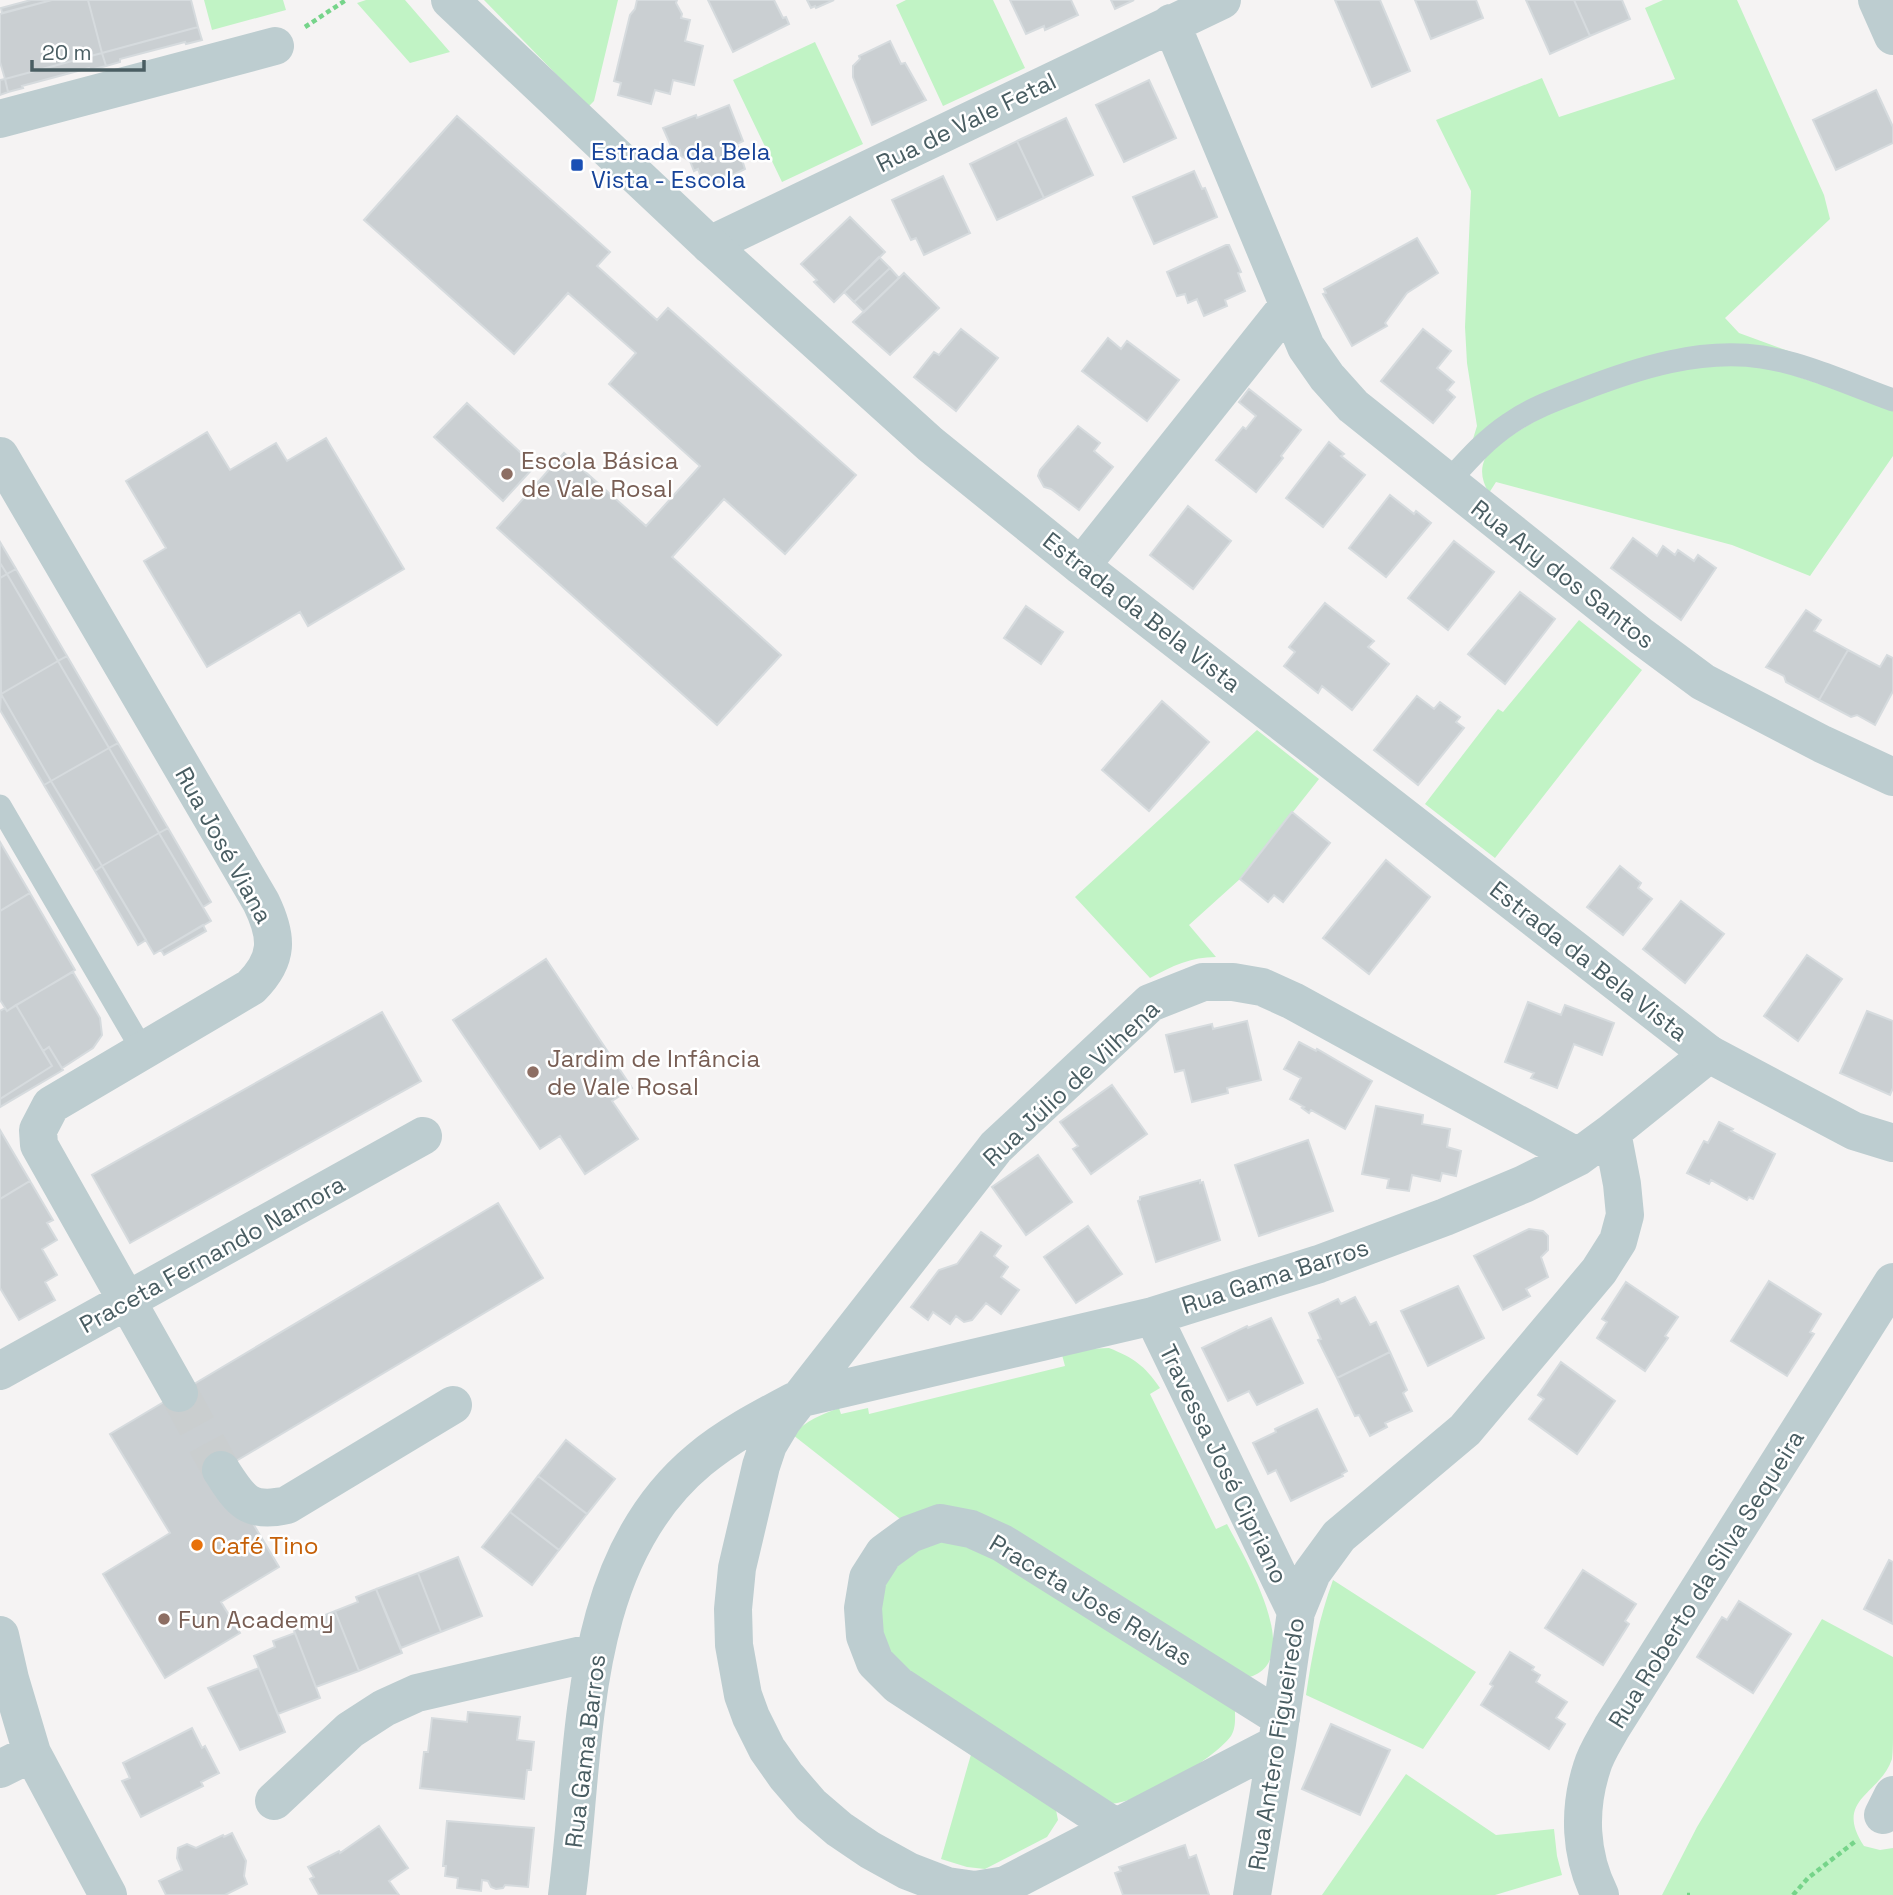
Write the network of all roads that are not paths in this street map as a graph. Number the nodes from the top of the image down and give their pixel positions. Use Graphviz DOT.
graph roads {
  1 [pos="450,0"];
  2 [pos="1222,0"];
  3 [pos="1877,0"];
  4 [pos="1171,23"];
  5 [pos="1893,36"];
  6 [pos="275,47"];
  7 [pos="0,119"];
  8 [pos="710,245"];
  9 [pos="1288,306"];
  10 [pos="1893,400"];
  11 [pos="0,456"];
  12 [pos="1448,482"];
  13 [pos="1081,566"];
  14 [pos="1893,777"];
  15 [pos="0,806"];
  16 [pos="143,1051"];
  17 [pos="1709,1054"];
  18 [pos="1612,1132"];
  19 [pos="423,1136"];
  20 [pos="1893,1143"];
  21 [pos="1578,1157"];
  22 [pos="1893,1282"];
  23 [pos="126,1302"];
  24 [pos="1153,1316"];
  25 [pos="0,1371"];
  26 [pos="179,1393"];
  27 [pos="798,1399"];
  28 [pos="453,1405"];
  29 [pos="220,1470"];
  30 [pos="1296,1612"];
  31 [pos="0,1635"];
  32 [pos="595,1652"];
  33 [pos="1279,1731"];
  34 [pos="16,1761"];
  35 [pos="274,1801"];
  36 [pos="1115,1827"];
  37 [pos="996,1890"];
  38 [pos="107,1895"];
  39 [pos="567,1895"];
  40 [pos="1252,1895"];
  41 [pos="1600,1895"];
  1 -- 8 [label="street, Estrada da Bela Vista"];
  2 -- 4 [label="street, Rua de Vale Fetal"];
  3 -- 5 [label="street"];
  4 -- 8 [label="street, Rua de Vale Fetal"];
  4 -- 9 [label="street, Rua Ary dos Santos"];
  6 -- 7 [label="street"];
  8 -- 13 [label="street, Estrada da Bela Vista"];
  9 -- 12 [label="street, Rua Ary dos Santos"];
  9 -- 13 [label="street"];
  10 -- 12 [label="lane"];
  11 -- 16 [label="street, Rua José Viana"];
  12 -- 14 [label="street, Rua Ary dos Santos"];
  13 -- 17 [label="street, Estrada da Bela Vista"];
  15 -- 16 [label="lane"];
  16 -- 23 [label="street, Rua José Viana"];
  17 -- 18 [label="street, Rua Gama Barros"];
  17 -- 20 [label="street, Estrada da Bela Vista"];
  18 -- 21 [label="street, Rua Gama Barros"];
  18 -- 30 [label="street, Rua Antero Figueiredo"];
  19 -- 23 [label="street, Praceta Fernando Namora"];
  21 -- 24 [label="street, Rua Gama Barros"];
  21 -- 27 [label="street, Rua Júlio de Vilhena"];
  22 -- 41 [label="street, Rua Roberto da Silva Sequeira"];
  23 -- 25 [label="street, Praceta Fernando Namora"];
  23 -- 26 [label="street, Rua José Viana"];
  24 -- 27 [label="street, Rua Gama Barros"];
  24 -- 30 [label="street, Travessa José Cipriano"];
  27 -- 32 [label="street, Rua Gama Barros"];
  27 -- 37 [label="street"];
  28 -- 29 [label="street"];
  30 -- 33 [label="street, Rua Antero Figueiredo"];
  31 -- 34 [label="street"];
  32 -- 35 [label="street"];
  32 -- 39 [label="street, Rua Gama Barros"];
  33 -- 36 [label="street"];
  33 -- 36 [label="street, Praceta José Relvas"];
  33 -- 40 [label="street, Rua Antero Figueiredo"];
  34 -- 38 [label="street"];
  36 -- 37 [label="street"];
}
